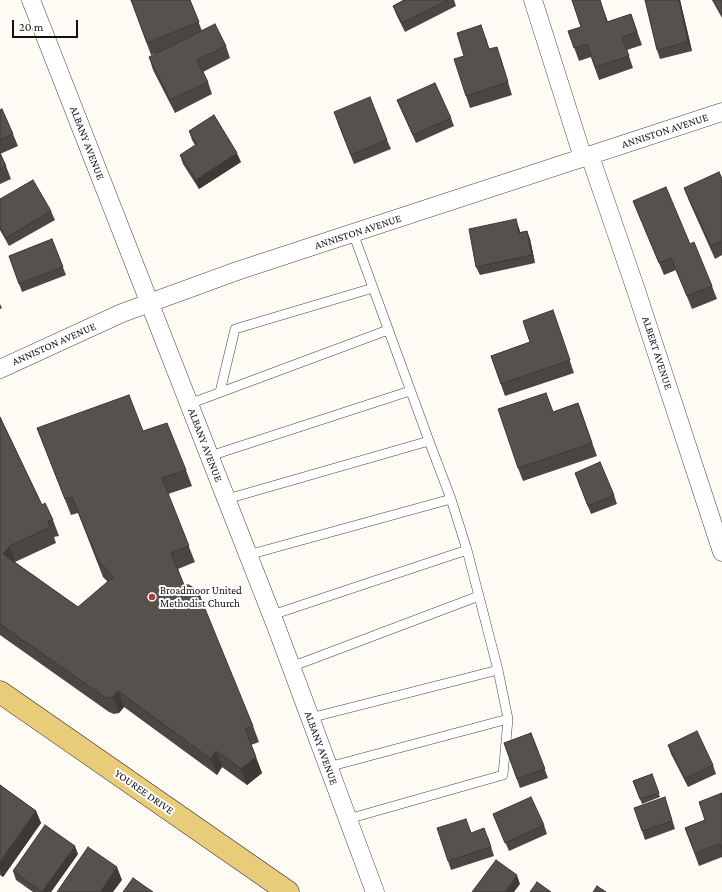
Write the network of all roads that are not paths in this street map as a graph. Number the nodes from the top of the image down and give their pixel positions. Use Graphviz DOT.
graph roads {
  1 [pos="31,0"];
  2 [pos="533,0"];
  3 [pos="722,112"];
  4 [pos="586,156"];
  5 [pos="353,233"];
  6 [pos="373,288"];
  7 [pos="150,303"];
  8 [pos="388,330"];
  9 [pos="0,369"];
  10 [pos="410,391"];
  11 [pos="220,392"];
  12 [pos="189,404"];
  13 [pos="429,441"];
  14 [pos="210,456"];
  15 [pos="227,499"];
  16 [pos="451,499"];
  17 [pos="467,550"];
  18 [pos="722,552"];
  19 [pos="248,554"];
  20 [pos="479,596"];
  21 [pos="272,615"];
  22 [pos="291,667"];
  23 [pos="498,670"];
  24 [pos="0,692"];
  25 [pos="310,718"];
  26 [pos="508,719"];
  27 [pos="328,767"];
  28 [pos="348,819"];
  29 [pos="288,892"];
  30 [pos="375,892"];
  1 -- 7 [label="street, ALBANY AVENUE"];
  2 -- 4 [label="street, ALBERT AVENUE"];
  3 -- 4 [label="street, ANNISTON AVENUE"];
  4 -- 5 [label="street, ANNISTON AVENUE"];
  4 -- 18 [label="street, ALBERT AVENUE"];
  5 -- 6 [label="lane"];
  5 -- 7 [label="street, ANNISTON AVENUE"];
  6 -- 8 [label="lane"];
  6 -- 11 [label="lane"];
  7 -- 9 [label="street, ANNISTON AVENUE"];
  7 -- 12 [label="street, ALBANY AVENUE"];
  8 -- 10 [label="lane"];
  8 -- 11 [label="lane"];
  10 -- 13 [label="lane"];
  10 -- 14 [label="lane"];
  11 -- 12 [label="lane"];
  12 -- 14 [label="street, ALBANY AVENUE"];
  13 -- 15 [label="lane"];
  13 -- 16 [label="lane"];
  14 -- 15 [label="street, ALBANY AVENUE"];
  15 -- 19 [label="street, ALBANY AVENUE"];
  16 -- 17 [label="lane"];
  16 -- 19 [label="lane"];
  17 -- 20 [label="lane"];
  17 -- 21 [label="lane"];
  19 -- 21 [label="street, ALBANY AVENUE"];
  20 -- 22 [label="lane"];
  20 -- 23 [label="lane"];
  21 -- 22 [label="street, ALBANY AVENUE"];
  22 -- 25 [label="street, ALBANY AVENUE"];
  23 -- 25 [label="lane"];
  23 -- 26 [label="lane"];
  24 -- 29 [label="main road, YOUREE DRIVE"];
  25 -- 27 [label="street, ALBANY AVENUE"];
  26 -- 27 [label="lane"];
  26 -- 28 [label="lane"];
  27 -- 28 [label="street, ALBANY AVENUE"];
  28 -- 30 [label="street, ALBANY AVENUE"];
}
